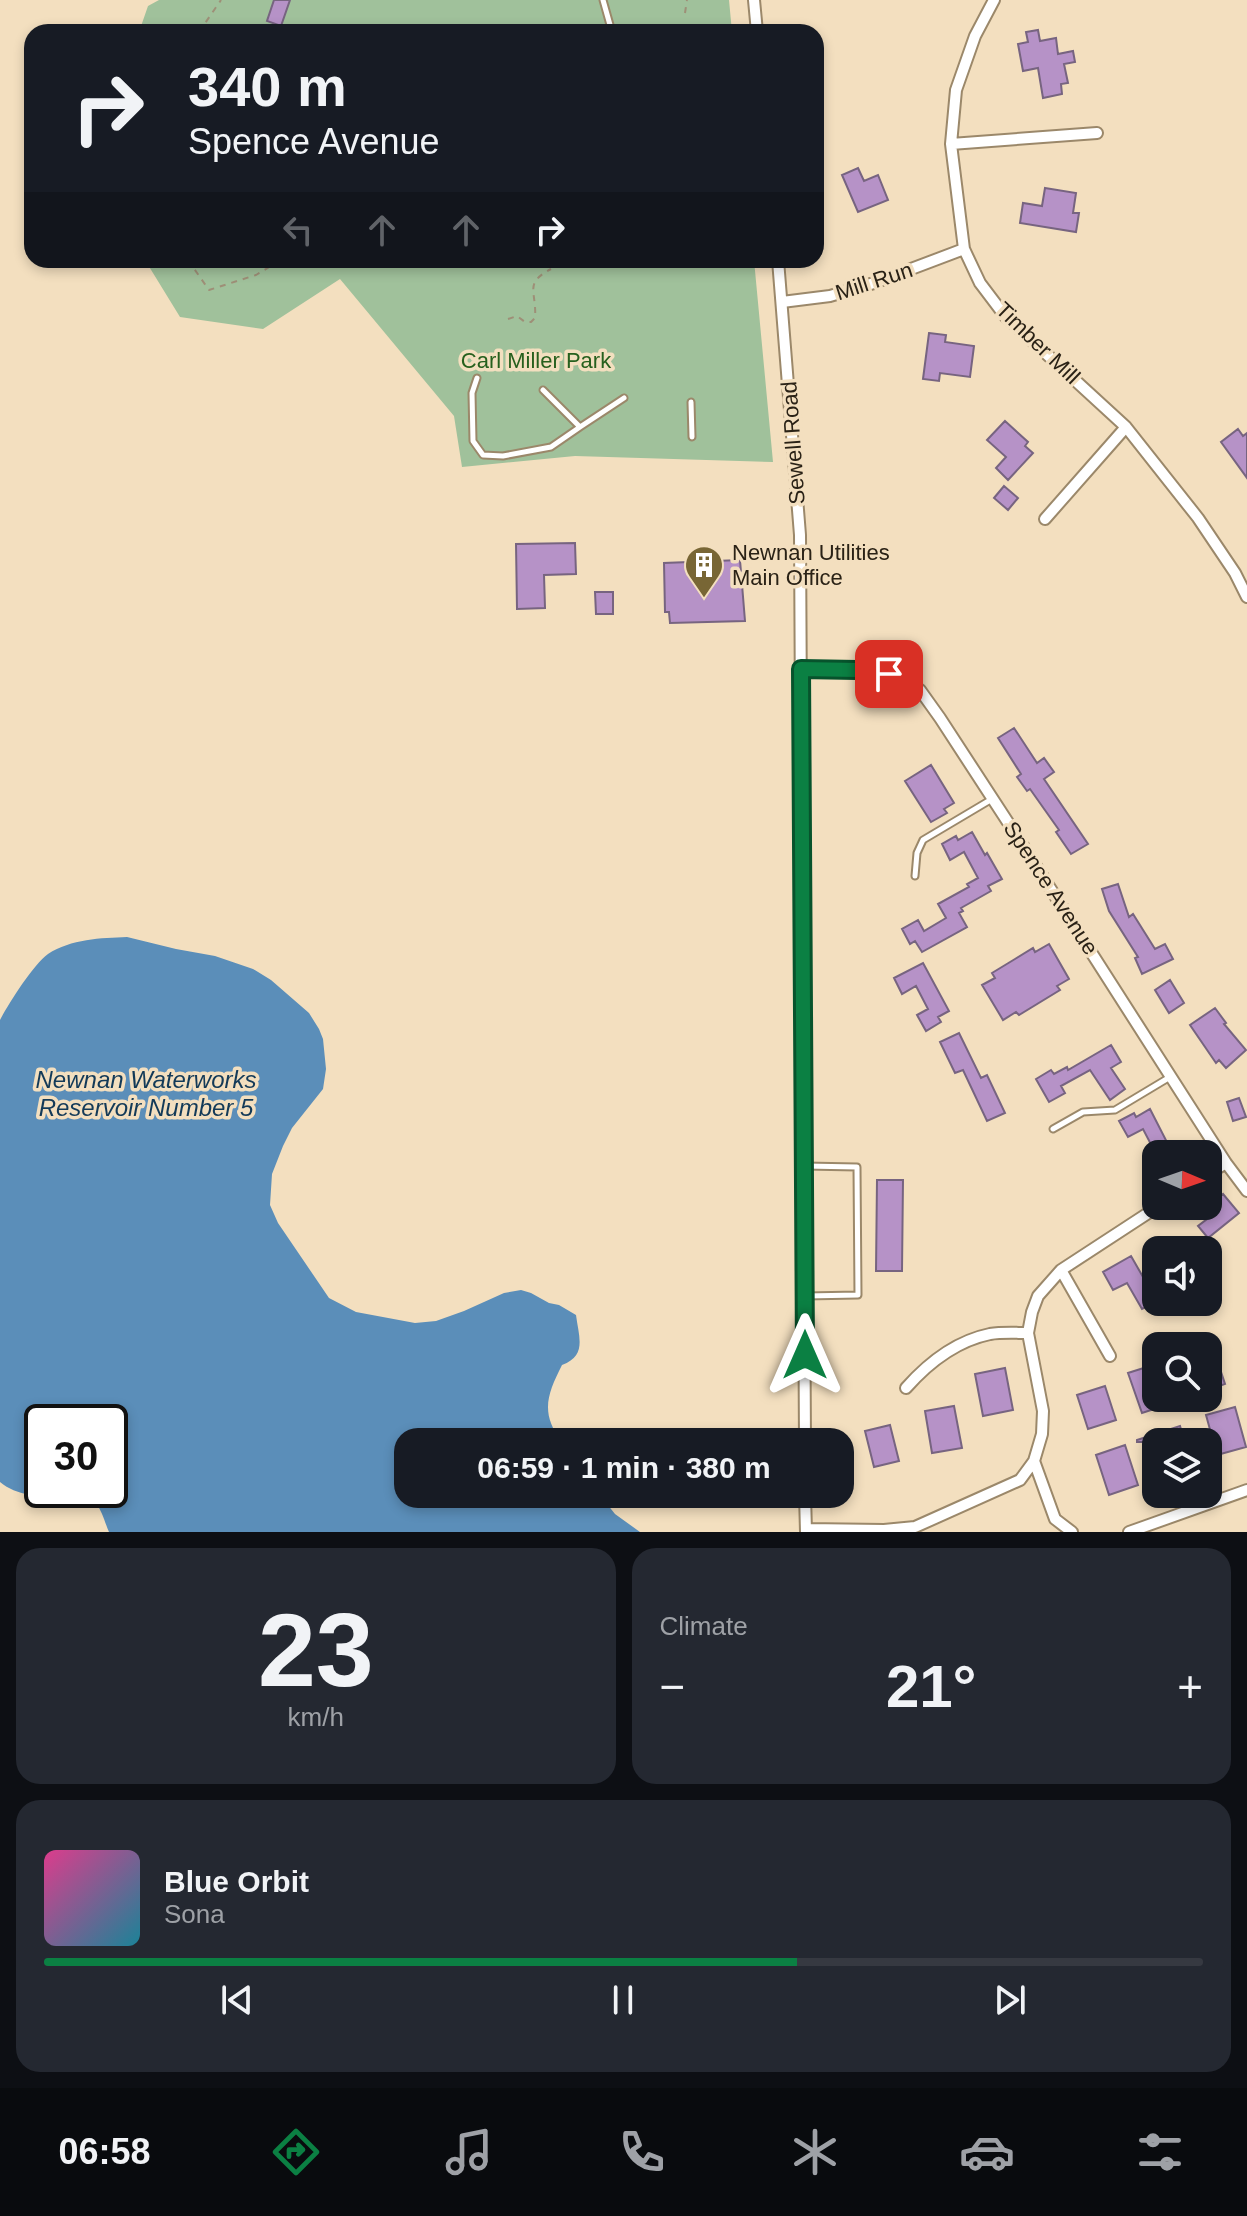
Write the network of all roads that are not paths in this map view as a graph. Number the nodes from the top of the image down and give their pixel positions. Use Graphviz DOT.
graph roads {
  1 [pos="603,0"];
  2 [pos="754,0"];
  3 [pos="994,0"];
  4 [pos="610,24"];
  5 [pos="756,24"];
  6 [pos="1097,133"];
  7 [pos="951,144"];
  8 [pos="964,249"];
  9 [pos="779,268"];
  10 [pos="782,302"];
  11 [pos="477,378"];
  12 [pos="543,390"];
  13 [pos="624,398"];
  14 [pos="691,402"];
  15 [pos="580,427"];
  16 [pos="1126,427"];
  17 [pos="692,437"];
  18 [pos="1045,519"];
  19 [pos="1247,597"];
  20 [pos="801,669"];
  21 [pos="993,798"];
  22 [pos="915,876"];
  23 [pos="1171,1077"];
  24 [pos="1053,1129"];
  25 [pos="1226,1163"];
  26 [pos="1222,1165"];
  27 [pos="804,1166"];
  28 [pos="1247,1191"];
  29 [pos="1142,1217"];
  30 [pos="1061,1270"];
  31 [pos="804,1296"];
  32 [pos="1028,1333"];
  33 [pos="1110,1356"];
  34 [pos="906,1388"];
  35 [pos="805,1428"];
  36 [pos="1034,1461"];
  37 [pos="1247,1490"];
  38 [pos="805,1508"];
  39 [pos="806,1530"];
  40 [pos="1072,1532"];
  41 [pos="1129,1532"];
  1 -- 4 [label="lane"];
  2 -- 5 [label="street"];
  3 -- 7 [label="street, Timber Mill"];
  6 -- 7 [label="street"];
  7 -- 8 [label="street, Timber Mill"];
  8 -- 10 [label="street, Mill Run"];
  8 -- 16 [label="street, Timber Mill"];
  9 -- 10 [label="street, Sewell Road"];
  10 -- 20 [label="street, Sewell Road"];
  11 -- 15 [label="lane"];
  12 -- 15 [label="lane"];
  13 -- 15 [label="lane"];
  14 -- 17 [label="lane"];
  16 -- 18 [label="street"];
  16 -- 19 [label="street, Timber Mill"];
  20 -- 21 [label="street, Spence Avenue"];
  20 -- 27 [label="street, Sewell Road"];
  21 -- 22 [label="lane"];
  21 -- 23 [label="street, Spence Avenue"];
  23 -- 24 [label="lane"];
  23 -- 25 [label="street, Spence Avenue"];
  25 -- 26 [label="street"];
  25 -- 28 [label="street, Spence Avenue"];
  27 -- 31 [label="street, Sewell Road"];
  27 -- 31 [label="lane"];
  29 -- 30 [label="street"];
  30 -- 32 [label="street"];
  30 -- 33 [label="street"];
  31 -- 35 [label="street, Sewell Road"];
  32 -- 34 [label="street"];
  32 -- 36 [label="street"];
  36 -- 39 [label="street"];
  36 -- 40 [label="street"];
  37 -- 41 [label="street"];
  38 -- 39 [label="street"];
}
